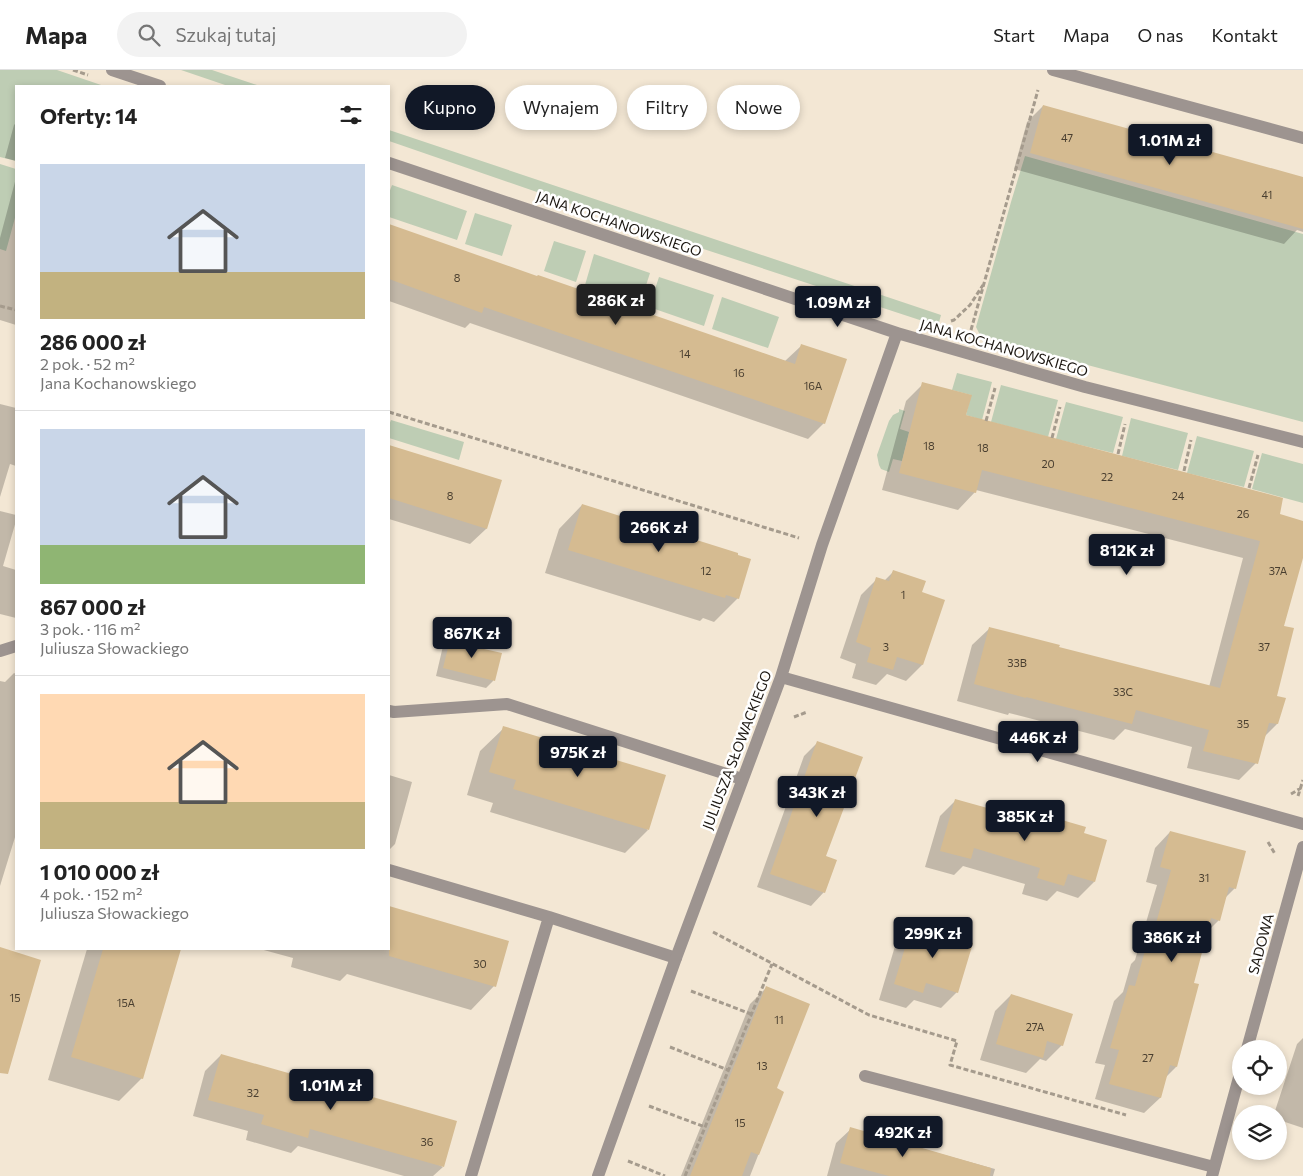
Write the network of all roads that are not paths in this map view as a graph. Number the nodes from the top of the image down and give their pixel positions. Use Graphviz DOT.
graph roads {
  1 [pos="112,70"];
  2 [pos="1053,70"];
  3 [pos="157,85"];
  4 [pos="1303,138"];
  5 [pos="390,163"];
  6 [pos="897,333"];
  7 [pos="1303,442"];
  8 [pos="15,646"];
  9 [pos="0,651"];
  10 [pos="781,677"];
  11 [pos="390,711"];
  12 [pos="742,779"];
  13 [pos="1303,824"];
  14 [pos="1303,847"];
  15 [pos="390,870"];
  16 [pos="549,917"];
  17 [pos="676,958"];
  18 [pos="1249,1040"];
  19 [pos="866,1076"];
  20 [pos="1234,1095"];
  21 [pos="1213,1172"];
  22 [pos="471,1176"];
  23 [pos="598,1176"];
  1 -- 3 [label="street"];
  2 -- 4 [label="street"];
  5 -- 6 [label="street, JANA KOCHANOWSKIEGO"];
  6 -- 7 [label="street, JANA KOCHANOWSKIEGO"];
  6 -- 10 [label="street, JULIUSZA SŁOWACKIEGO"];
  8 -- 9 [label="street"];
  10 -- 12 [label="street, JULIUSZA SŁOWACKIEGO"];
  10 -- 13 [label="street"];
  11 -- 12 [label="street"];
  12 -- 17 [label="street, JULIUSZA SŁOWACKIEGO"];
  14 -- 18 [label="street, SADOWA"];
  15 -- 16 [label="street"];
  16 -- 17 [label="street"];
  16 -- 22 [label="street"];
  17 -- 23 [label="street, JULIUSZA SŁOWACKIEGO"];
  19 -- 21 [label="street"];
  20 -- 21 [label="street"];
}
